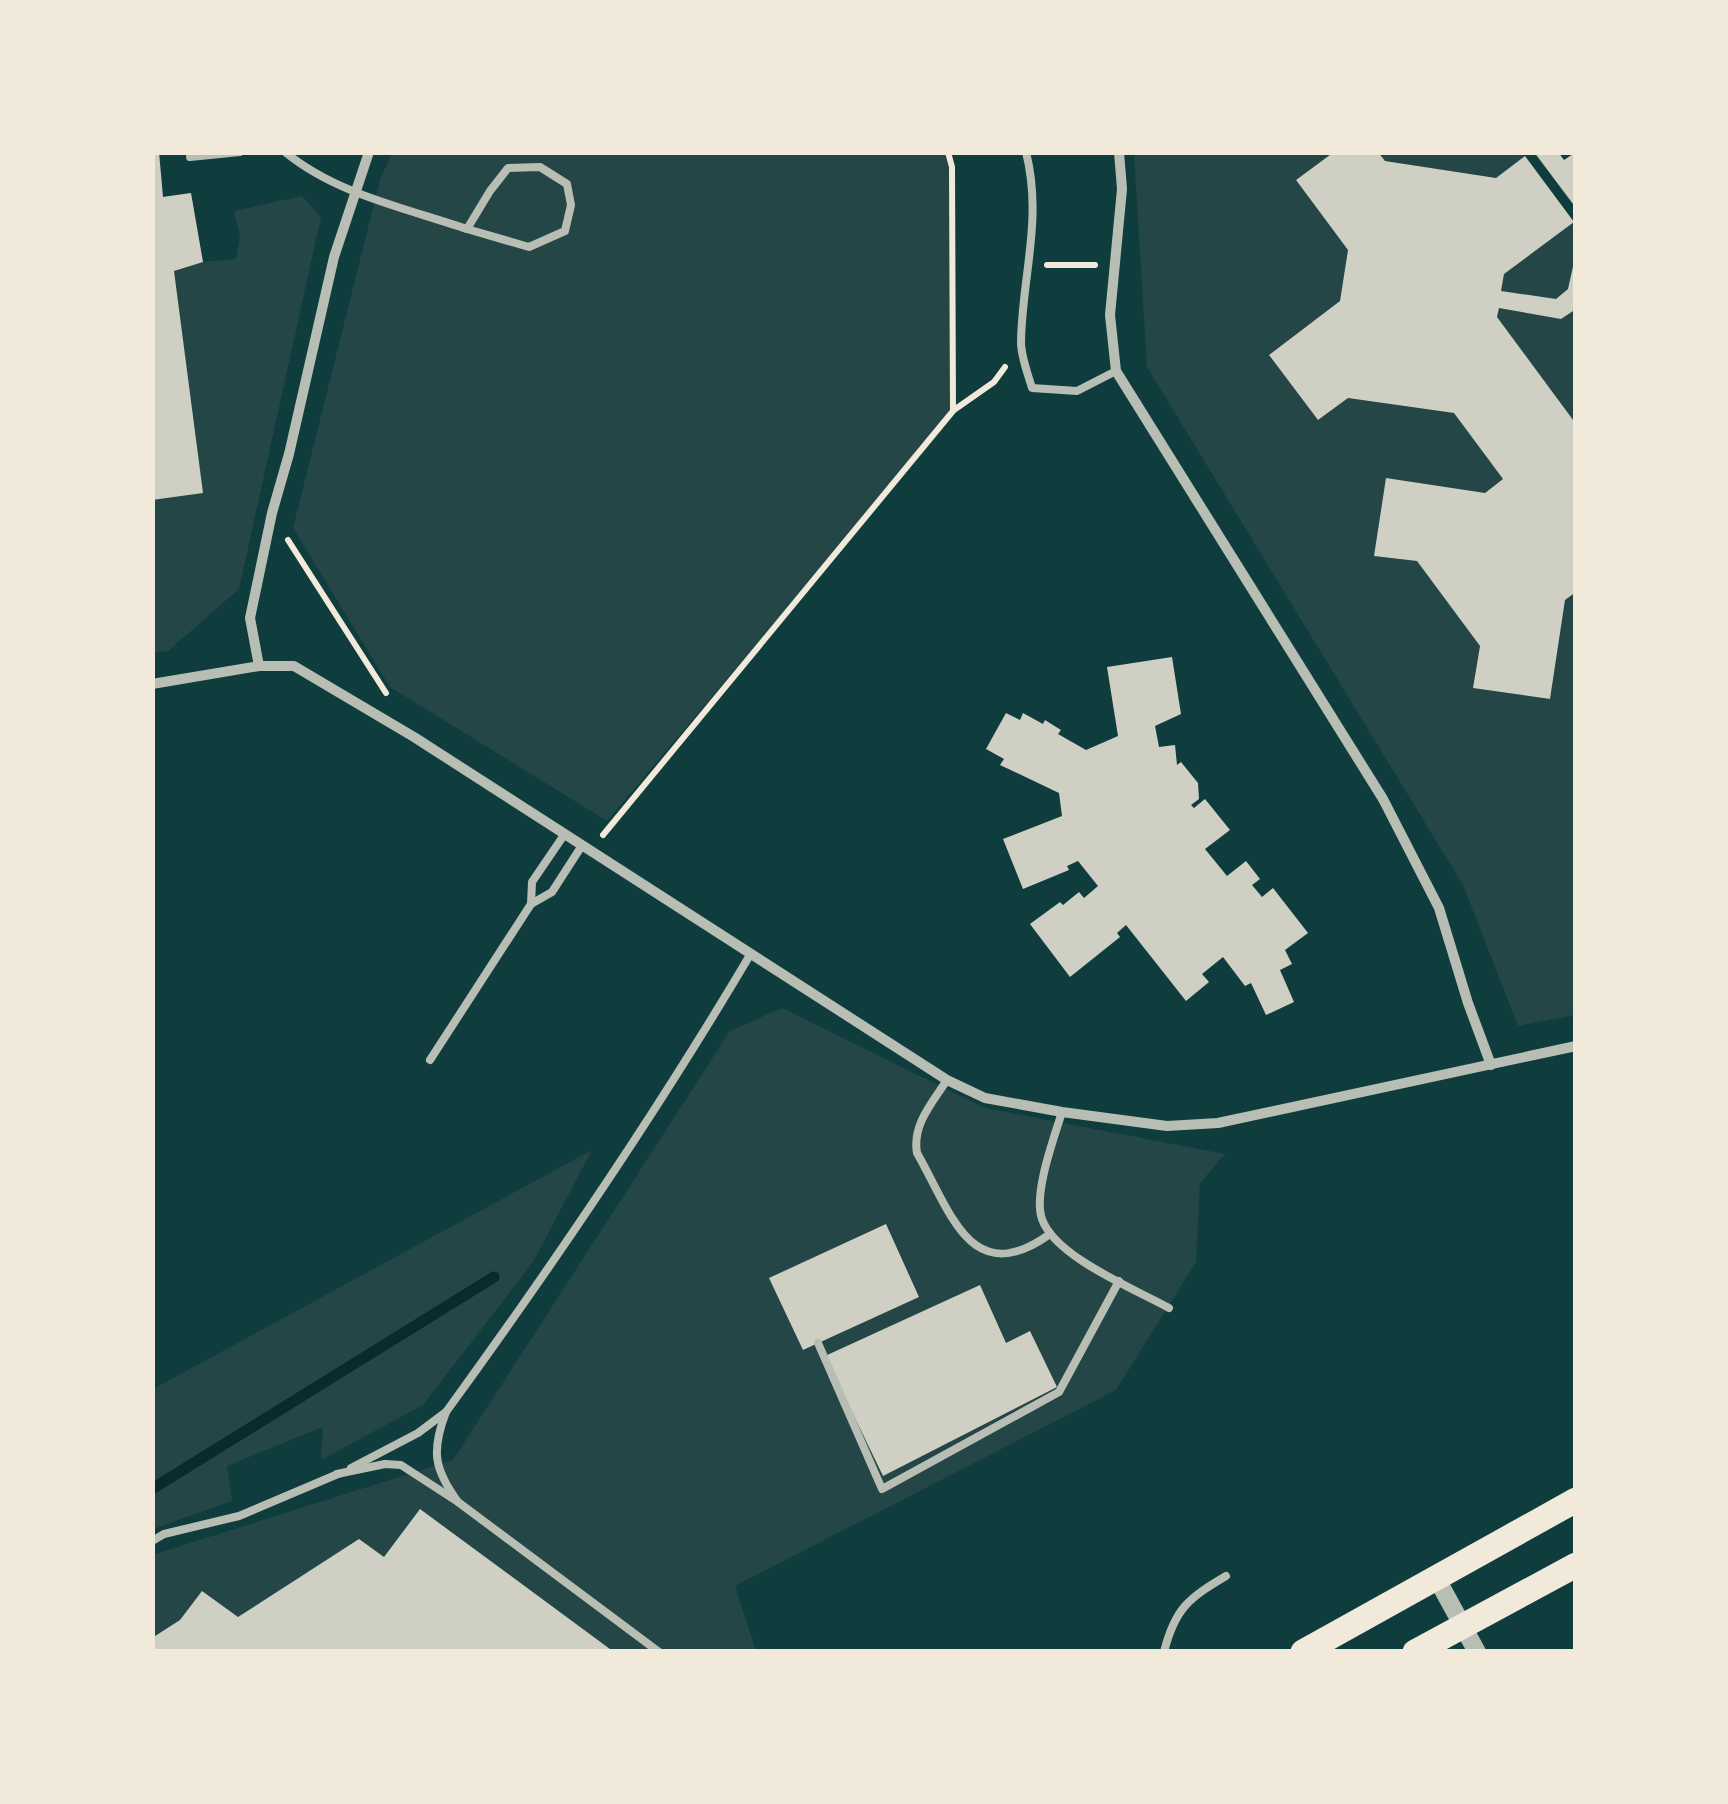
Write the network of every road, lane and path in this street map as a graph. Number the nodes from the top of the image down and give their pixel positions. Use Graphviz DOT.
graph roads {
  1 [pos="240,152"];
  2 [pos="285,152"];
  3 [pos="369,152"];
  4 [pos="948,152"];
  5 [pos="1026,152"];
  6 [pos="1120,152"];
  7 [pos="190,157"];
  8 [pos="354,191"];
  9 [pos="467,228"];
  10 [pos="1031,265"];
  11 [pos="1097,266"];
  12 [pos="1021,345"];
  13 [pos="1116,371"];
  14 [pos="953,411"];
  15 [pos="272,513"];
  16 [pos="259,666"];
  17 [pos="152,684"];
  18 [pos="414,737"];
  19 [pos="564,835"];
  20 [pos="586,850"];
  21 [pos="530,904"];
  22 [pos="750,955"];
  23 [pos="1576,1046"];
  24 [pos="430,1060"];
  25 [pos="1491,1065"];
  26 [pos="947,1080"];
  27 [pos="1062,1112"];
  28 [pos="1050,1234"];
  29 [pos="1119,1281"];
  30 [pos="1169,1308"];
  31 [pos="818,1343"];
  32 [pos="446,1412"];
  33 [pos="337,1474"];
  34 [pos="1576,1500"];
  35 [pos="458,1502"];
  36 [pos="152,1541"];
  37 [pos="1576,1565"];
  38 [pos="1226,1576"];
  39 [pos="1436,1578"];
  40 [pos="1462,1626"];
  41 [pos="660,1652"];
  42 [pos="1164,1652"];
  43 [pos="1303,1652"];
  44 [pos="1415,1652"];
  45 [pos="1477,1652"];
  1 -- 7 [label="lane"];
  2 -- 8 [label="lane"];
  3 -- 8 [label="street"];
  4 -- 14 [label="path"];
  5 -- 10 [label="lane"];
  6 -- 13 [label="street"];
  8 -- 9 [label="lane"];
  8 -- 15 [label="street"];
  9 -- 9 [label="lane"];
  10 -- 11 [label="path"];
  10 -- 12 [label="lane"];
  12 -- 13 [label="lane"];
  12 -- 14 [label="path"];
  13 -- 25 [label="street"];
  14 -- 20 [label="path"];
  15 -- 16 [label="street"];
  15 -- 18 [label="path"];
  16 -- 17 [label="street"];
  16 -- 18 [label="street"];
  18 -- 19 [label="street"];
  19 -- 20 [label="street"];
  19 -- 21 [label="lane"];
  20 -- 21 [label="lane"];
  20 -- 22 [label="street"];
  21 -- 24 [label="lane"];
  22 -- 26 [label="street"];
  22 -- 32 [label="lane"];
  23 -- 25 [label="street"];
  25 -- 27 [label="street"];
  26 -- 27 [label="street"];
  26 -- 28 [label="lane"];
  27 -- 28 [label="lane"];
  28 -- 29 [label="lane"];
  29 -- 30 [label="lane"];
  29 -- 31 [label="lane"];
  32 -- 33 [label="lane"];
  32 -- 35 [label="lane"];
  33 -- 35 [label="lane"];
  33 -- 36 [label="lane"];
  34 -- 39 [label="main road"];
  35 -- 41 [label="lane"];
  37 -- 40 [label="main road"];
  38 -- 42 [label="lane"];
  39 -- 40 [label="street"];
  39 -- 43 [label="main road"];
  40 -- 44 [label="main road"];
  40 -- 45 [label="street"];
}
